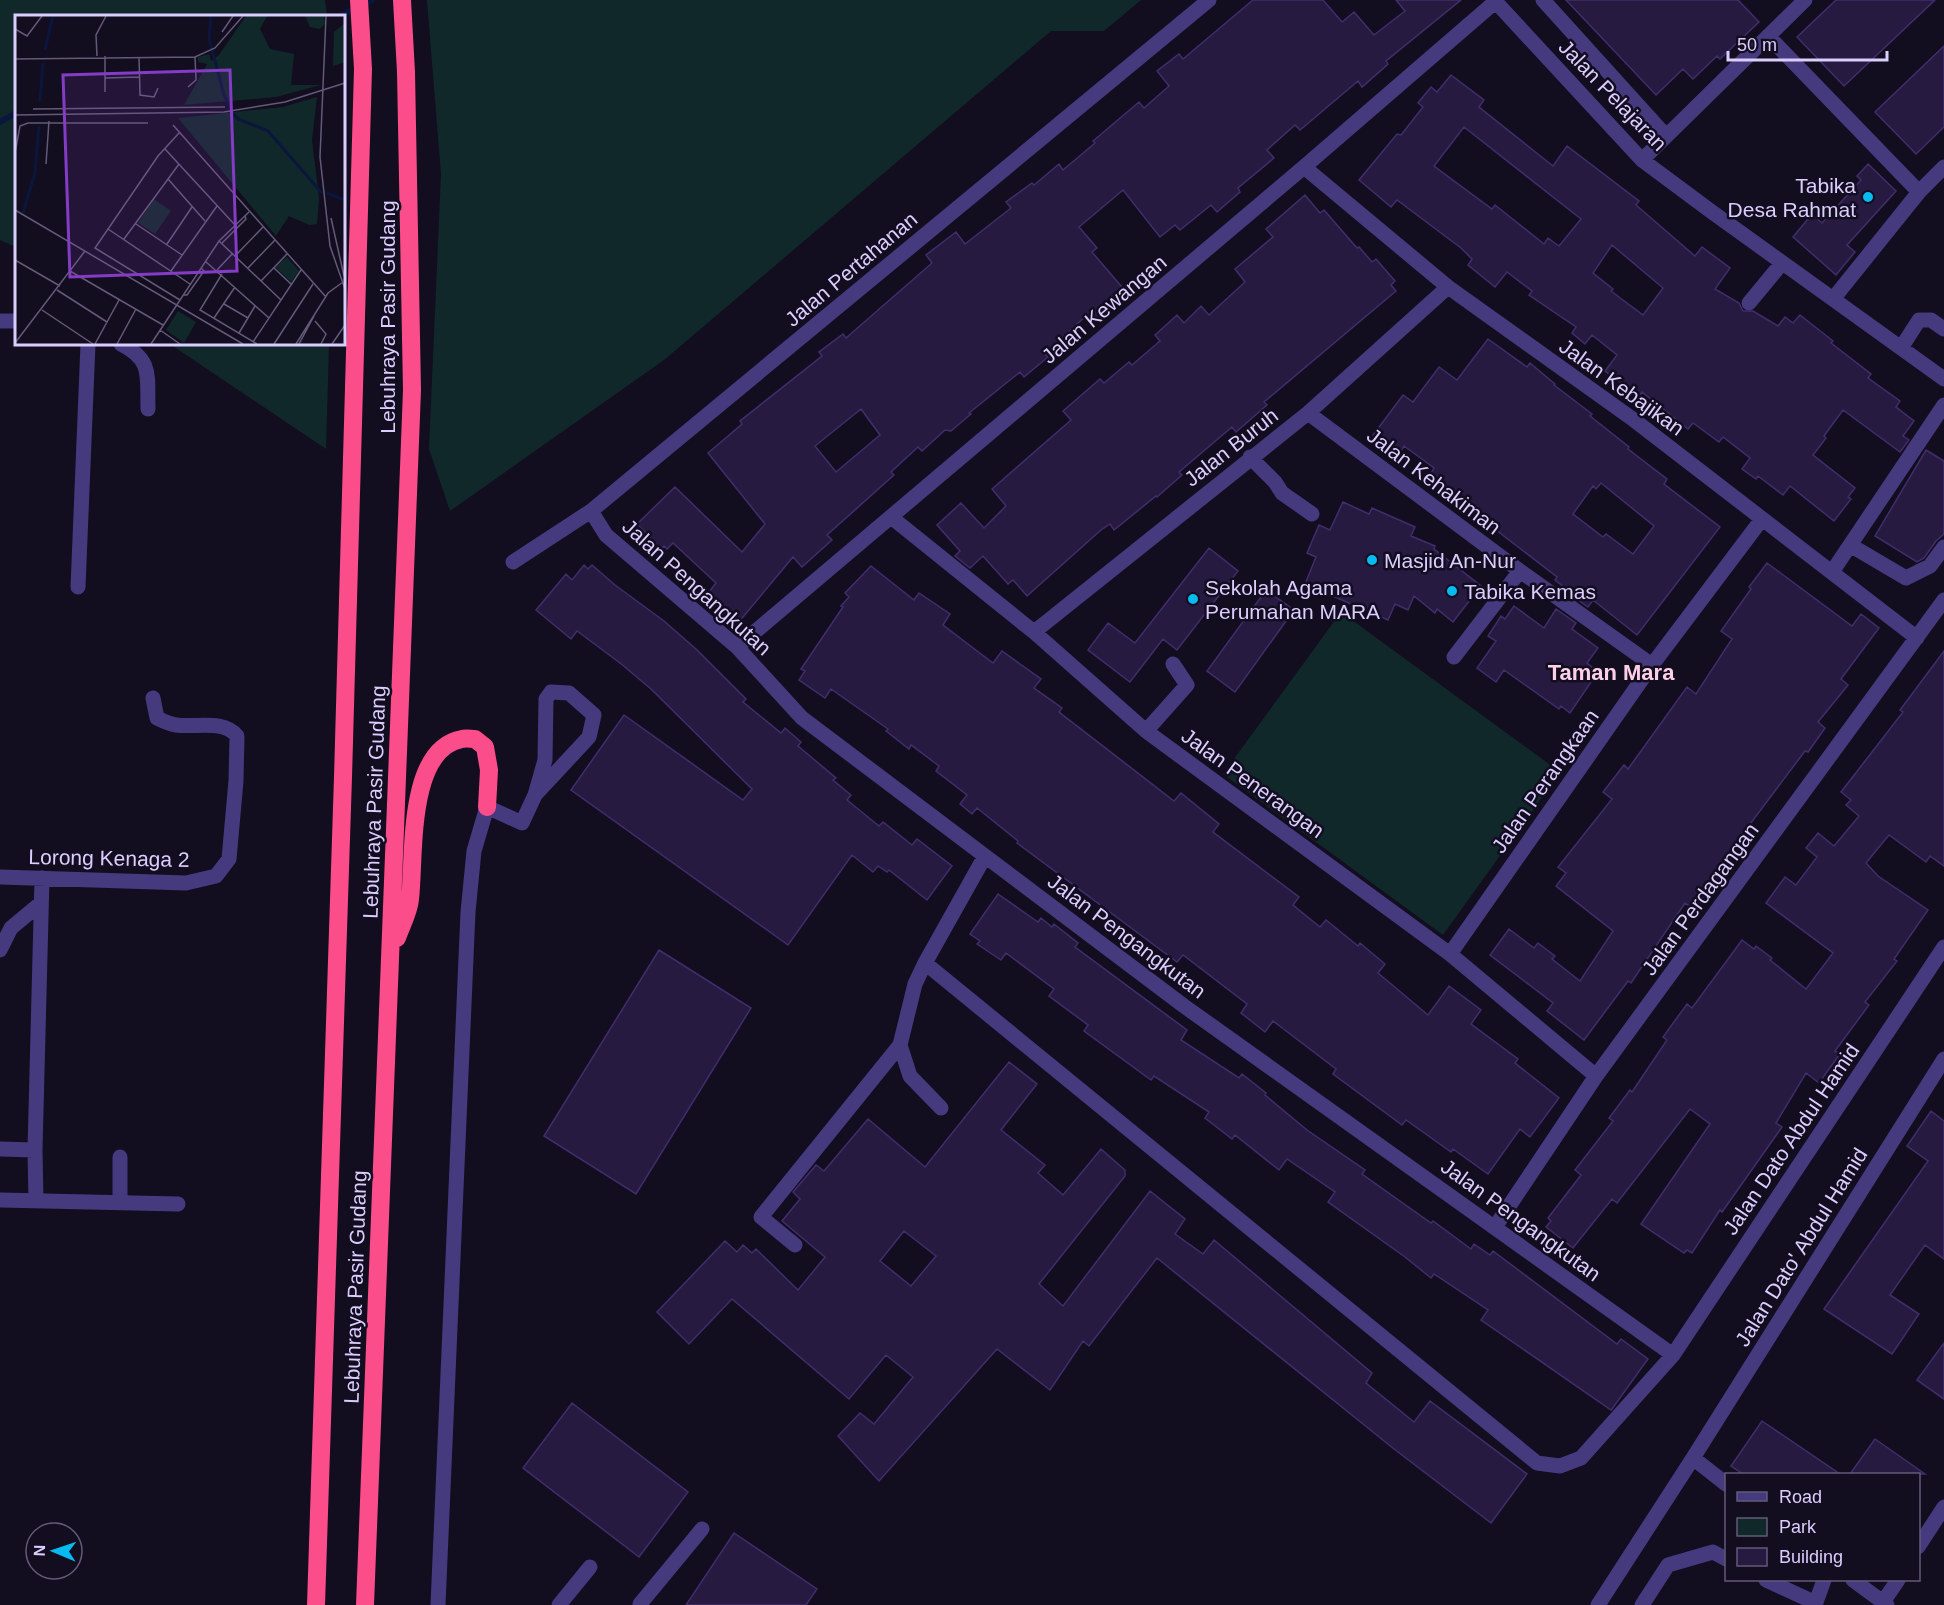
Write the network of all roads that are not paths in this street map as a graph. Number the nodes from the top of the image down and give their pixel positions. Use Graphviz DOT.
graph roads {
  1 [pos="359,0"];
  2 [pos="402,0"];
  3 [pos="1209,0"];
  4 [pos="1544,0"];
  5 [pos="1495,1"];
  6 [pos="1796,3"];
  7 [pos="1768,36"];
  8 [pos="1666,136"];
  9 [pos="1642,160"];
  10 [pos="1304,167"];
  11 [pos="1944,167"];
  12 [pos="1919,192"];
  13 [pos="1782,263"];
  14 [pos="1448,287"];
  15 [pos="1833,299"];
  16 [pos="1749,303"];
  17 [pos="1944,330"];
  18 [pos="88,345"];
  19 [pos="123,345"];
  20 [pos="1901,348"];
  21 [pos="1944,379"];
  22 [pos="1944,405"];
  23 [pos="148,409"];
  24 [pos="1308,413"];
  25 [pos="1938,427"];
  26 [pos="1250,458"];
  27 [pos="591,511"];
  28 [pos="1312,514"];
  29 [pos="891,517"];
  30 [pos="1762,519"];
  31 [pos="1850,545"];
  32 [pos="1944,547"];
  33 [pos="513,562"];
  34 [pos="1520,571"];
  35 [pos="1832,572"];
  36 [pos="78,587"];
  37 [pos="1944,600"];
  38 [pos="1034,632"];
  39 [pos="1917,638"];
  40 [pos="737,647"];
  41 [pos="1454,657"];
  42 [pos="1173,664"];
  43 [pos="1652,665"];
  44 [pos="153,698"];
  45 [pos="1146,731"];
  46 [pos="534,795"];
  47 [pos="487,807"];
  48 [pos="985,856"];
  49 [pos="0,877"];
  50 [pos="42,878"];
  51 [pos="41,903"];
  52 [pos="1944,947"];
  53 [pos="0,950"];
  54 [pos="390,954"];
  55 [pos="1450,954"];
  56 [pos="925,963"];
  57 [pos="900,1045"];
  58 [pos="1944,1059"];
  59 [pos="1596,1076"];
  60 [pos="941,1108"];
  61 [pos="0,1149"];
  62 [pos="35,1150"];
  63 [pos="120,1157"];
  64 [pos="0,1200"];
  65 [pos="36,1201"];
  66 [pos="120,1203"];
  67 [pos="178,1204"];
  68 [pos="1494,1227"];
  69 [pos="795,1245"];
  70 [pos="1673,1355"];
  71 [pos="1693,1458"];
  72 [pos="1725,1483"];
  73 [pos="1944,1507"];
  74 [pos="702,1529"];
  75 [pos="1920,1544"];
  76 [pos="1725,1558"];
  77 [pos="590,1567"];
  78 [pos="1769,1581"];
  79 [pos="1824,1581"];
  80 [pos="1854,1581"];
  81 [pos="1897,1581"];
  82 [pos="640,1604"];
  83 [pos="1816,1604"];
  84 [pos="1885,1604"];
  85 [pos="316,1605"];
  86 [pos="365,1605"];
  87 [pos="438,1605"];
  88 [pos="559,1605"];
  89 [pos="1598,1605"];
  90 [pos="1642,1605"];
  1 -- 85 [label="highway, Lebuhraya Pasir Gudang"];
  2 -- 54 [label="highway, Lebuhraya Pasir Gudang"];
  3 -- 27 [label="street, Jalan Pertahanan"];
  4 -- 8 [label="street"];
  5 -- 9 [label="street, Jalan Pelajaran"];
  5 -- 10 [label="street, Jalan Kewangan"];
  6 -- 7 [label="street"];
  7 -- 8 [label="street"];
  7 -- 12 [label="street"];
  8 -- 9 [label="street"];
  9 -- 13 [label="street, Jalan Pelajaran"];
  10 -- 14 [label="street, Jalan Kebajikan"];
  10 -- 29 [label="street, Jalan Kewangan"];
  11 -- 12 [label="street"];
  12 -- 15 [label="street"];
  13 -- 15 [label="street, Jalan Pelajaran"];
  13 -- 16 [label="street"];
  14 -- 24 [label="street, Jalan Buruh"];
  14 -- 30 [label="street, Jalan Kebajikan"];
  15 -- 20 [label="street, Jalan Pelajaran"];
  17 -- 20 [label="street"];
  18 -- 36 [label="street"];
  19 -- 23 [label="street"];
  20 -- 21 [label="street, Jalan Pelajaran"];
  22 -- 25 [label="street"];
  24 -- 26 [label="street, Jalan Buruh"];
  24 -- 34 [label="street, Jalan Kehakiman"];
  25 -- 31 [label="street"];
  26 -- 28 [label="street"];
  26 -- 38 [label="street, Jalan Buruh"];
  27 -- 33 [label="street, Jalan Pertahanan"];
  27 -- 40 [label="street, Jalan Pengangkutan"];
  29 -- 38 [label="street, Jalan Penerangan"];
  29 -- 40 [label="street, Jalan Kewangan"];
  30 -- 35 [label="street, Jalan Kebajikan"];
  30 -- 43 [label="street, Jalan Perangkaan"];
  31 -- 32 [label="street"];
  31 -- 35 [label="street"];
  34 -- 41 [label="street"];
  34 -- 43 [label="street, Jalan Kehakiman"];
  35 -- 39 [label="street, Jalan Kebajikan"];
  37 -- 39 [label="street, Jalan Perdagangan"];
  38 -- 45 [label="street, Jalan Penerangan"];
  39 -- 59 [label="street, Jalan Perdagangan"];
  40 -- 48 [label="street, Jalan Pengangkutan"];
  42 -- 45 [label="street"];
  43 -- 55 [label="street, Jalan Perangkaan"];
  44 -- 50 [label="street, Lorong Kenaga 2"];
  45 -- 55 [label="street, Jalan Penerangan"];
  46 -- 46 [label="street"];
  46 -- 47 [label="street"];
  47 -- 54 [label="highway"];
  47 -- 87 [label="street"];
  48 -- 56 [label="street"];
  48 -- 68 [label="street, Jalan Pengangkutan"];
  49 -- 50 [label="street, Lorong Kenaga 2"];
  50 -- 51 [label="street"];
  51 -- 53 [label="street"];
  51 -- 62 [label="street"];
  52 -- 70 [label="street, Jalan Dato Abdul Hamid"];
  54 -- 86 [label="highway, Lebuhraya Pasir Gudang"];
  55 -- 59 [label="street, Jalan Penerangan"];
  56 -- 57 [label="street"];
  56 -- 70 [label="street, Jalan Dato Abdul Hamid"];
  57 -- 60 [label="street"];
  57 -- 69 [label="street"];
  58 -- 71 [label="street, Jalan Dato' Abdul Hamid"];
  59 -- 68 [label="street, Jalan Perdagangan"];
  61 -- 62 [label="street"];
  62 -- 65 [label="street"];
  63 -- 66 [label="street"];
  64 -- 65 [label="street"];
  65 -- 66 [label="street"];
  66 -- 67 [label="street"];
  68 -- 70 [label="street, Jalan Pengangkutan"];
  71 -- 72 [label="street"];
  71 -- 89 [label="street"];
  73 -- 75 [label="street"];
  74 -- 82 [label="street"];
  76 -- 90 [label="street"];
  77 -- 88 [label="street"];
  78 -- 83 [label="street"];
  79 -- 83 [label="street"];
  80 -- 84 [label="street"];
  81 -- 84 [label="street"];
}
